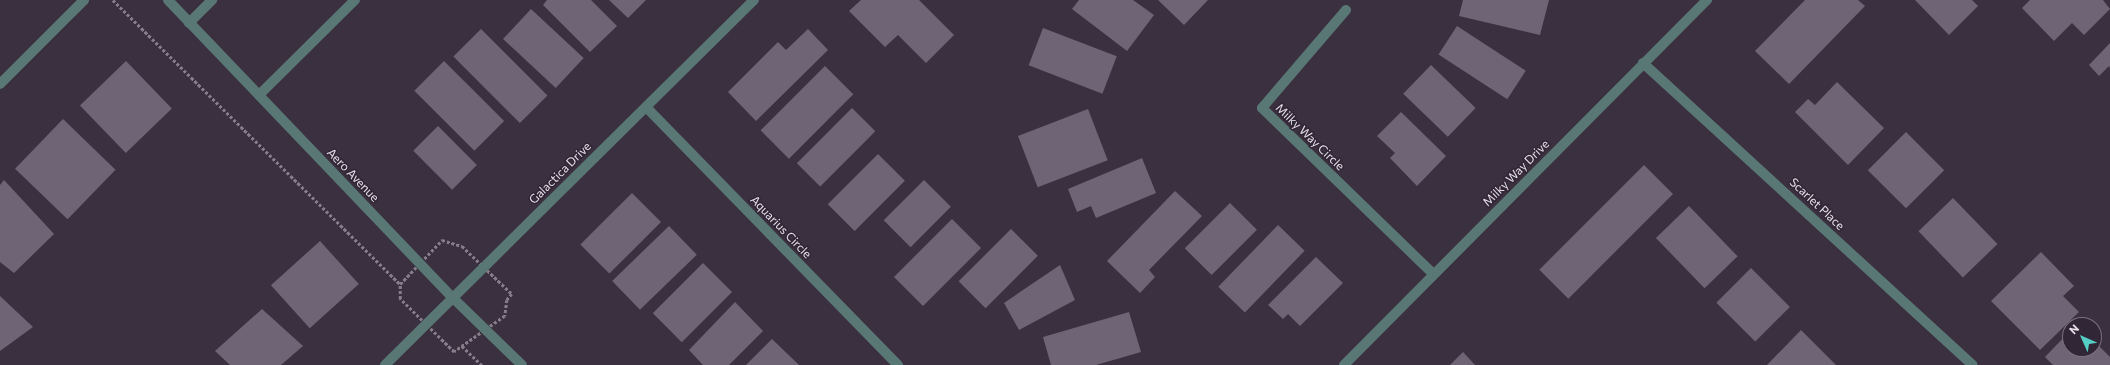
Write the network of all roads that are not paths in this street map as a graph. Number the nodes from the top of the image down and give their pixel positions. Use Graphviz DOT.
graph roads {
  1 [pos="84,0"];
  2 [pos="168,0"];
  3 [pos="212,0"];
  4 [pos="355,0"];
  5 [pos="754,0"];
  6 [pos="1707,0"];
  7 [pos="1346,10"];
  8 [pos="189,22"];
  9 [pos="1643,63"];
  10 [pos="0,84"];
  11 [pos="259,95"];
  12 [pos="646,107"];
  13 [pos="1434,274"];
  14 [pos="453,298"];
  15 [pos="385,365"];
  16 [pos="522,365"];
  17 [pos="898,365"];
  18 [pos="1344,365"];
  19 [pos="1972,365"];
  1 -- 10 [label="street"];
  2 -- 8 [label="street, Aero Avenue"];
  3 -- 8 [label="street"];
  4 -- 11 [label="street"];
  5 -- 12 [label="street, Galactica Drive"];
  6 -- 9 [label="street, Milky Way Drive"];
  7 -- 13 [label="street, Milky Way Circle"];
  8 -- 11 [label="street, Aero Avenue"];
  9 -- 13 [label="street, Milky Way Drive"];
  9 -- 19 [label="street, Scarlet Place"];
  11 -- 14 [label="street, Aero Avenue"];
  12 -- 14 [label="street, Galactica Drive"];
  12 -- 17 [label="street, Aquarius Circle"];
  13 -- 18 [label="street, Milky Way Drive"];
  14 -- 15 [label="street, Galactica Drive"];
  14 -- 16 [label="street, Aero Avenue"];
}
